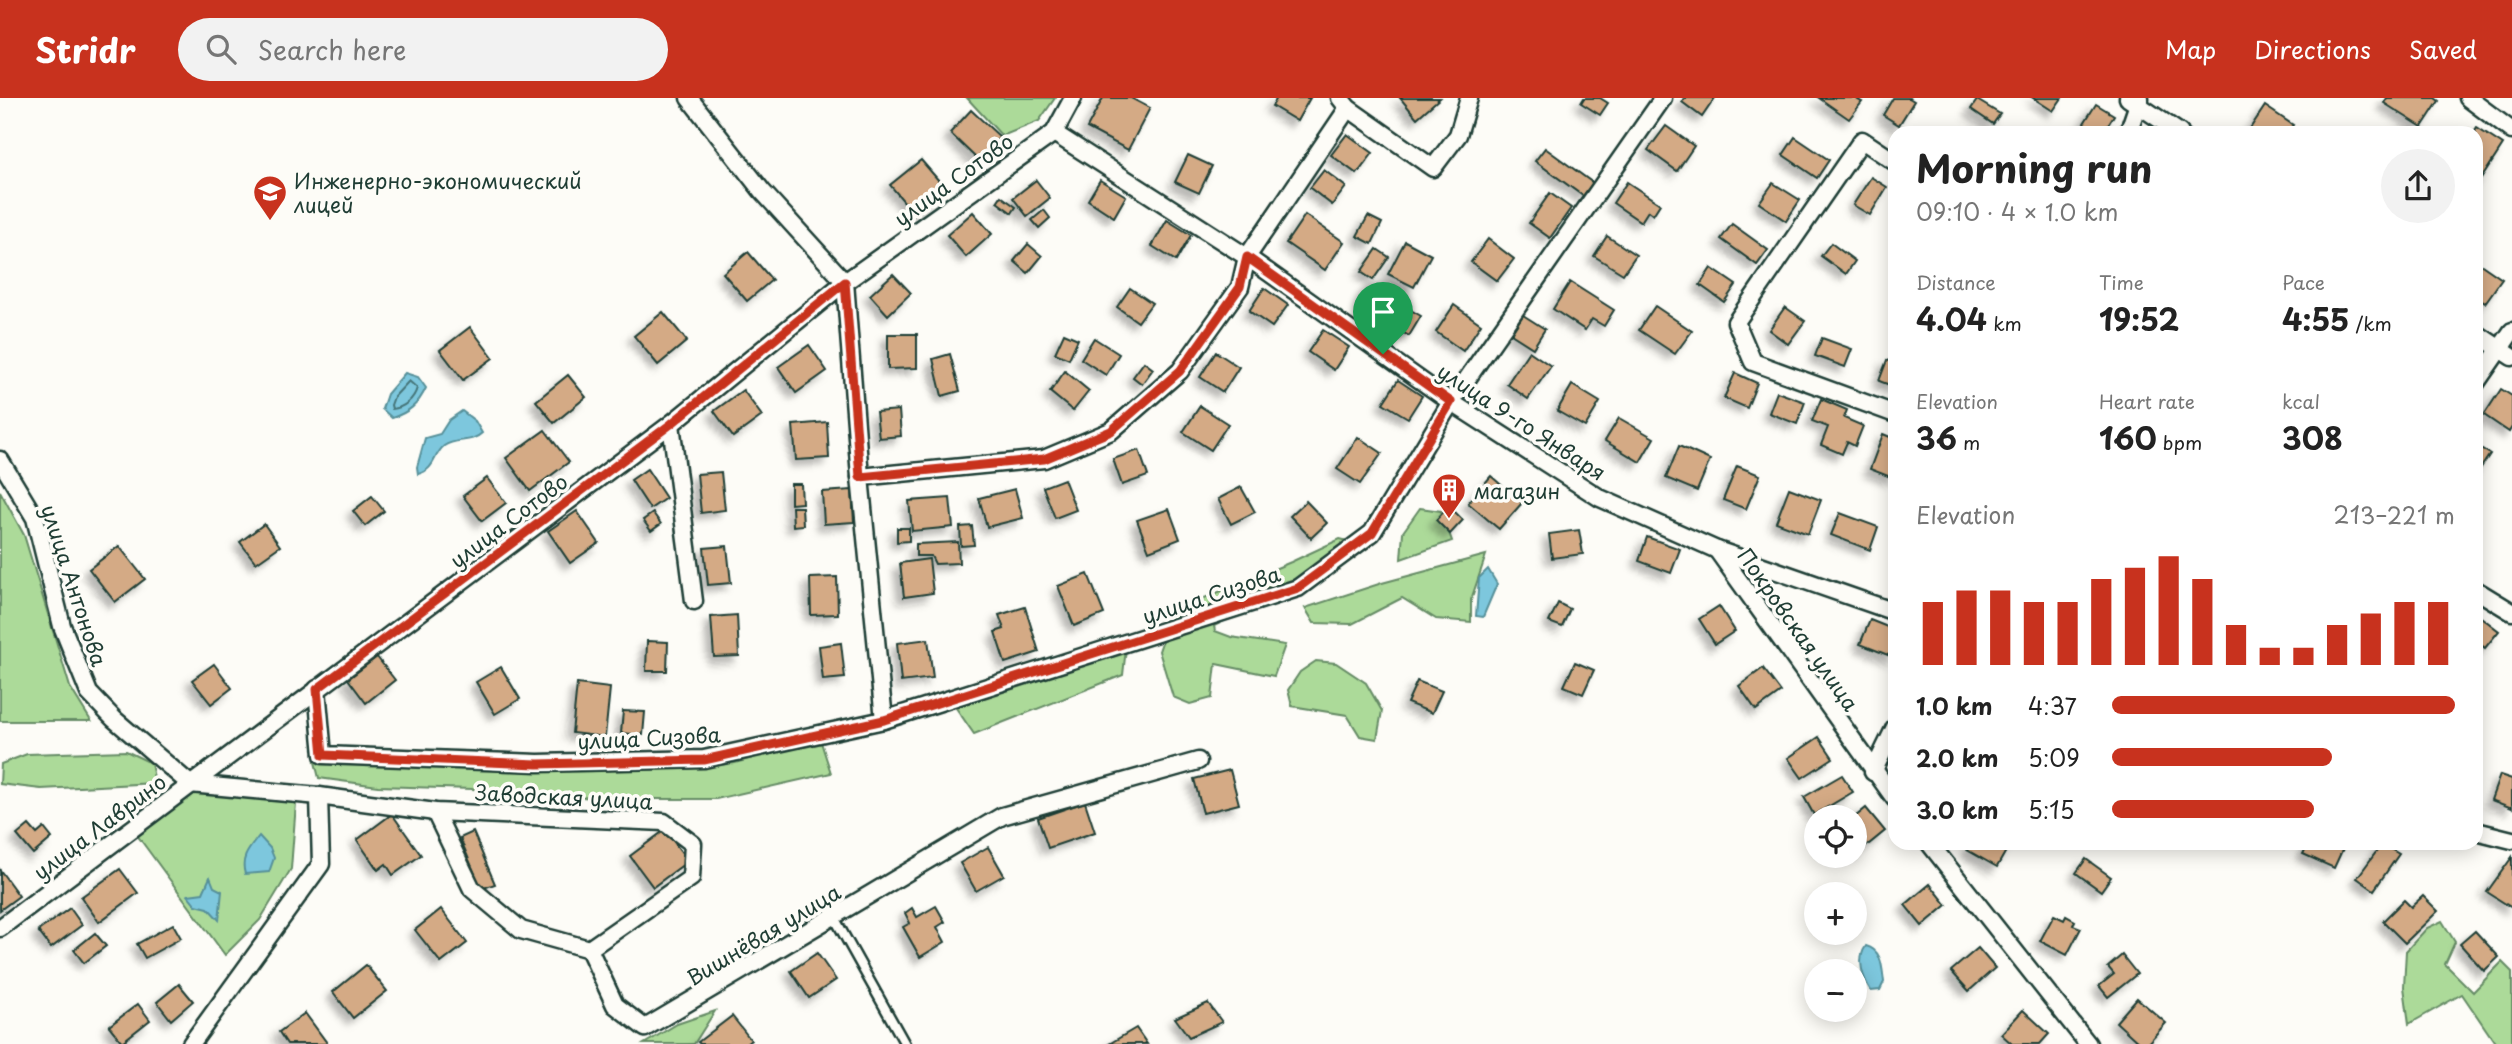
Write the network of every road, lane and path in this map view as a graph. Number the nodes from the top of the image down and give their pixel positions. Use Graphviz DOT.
graph roads {
  1 [pos="689,98"];
  2 [pos="1073,98"];
  3 [pos="1469,98"];
  4 [pos="1663,98"];
  5 [pos="2468,98"];
  6 [pos="2135,100"];
  7 [pos="1344,103"];
  8 [pos="2129,126"];
  9 [pos="2170,126"];
  10 [pos="2512,131"];
  11 [pos="1054,133"];
  12 [pos="1888,157"];
  13 [pos="1247,257"];
  14 [pos="845,282"];
  15 [pos="2512,331"];
  16 [pos="2483,338"];
  17 [pos="2506,353"];
  18 [pos="2483,376"];
  19 [pos="1451,402"];
  20 [pos="1888,411"];
  21 [pos="671,424"];
  22 [pos="0,460"];
  23 [pos="860,477"];
  24 [pos="1717,550"];
  25 [pos="2483,594"];
  26 [pos="694,601"];
  27 [pos="1888,610"];
  28 [pos="2512,612"];
  29 [pos="317,689"];
  30 [pos="884,720"];
  31 [pos="1888,742"];
  32 [pos="1198,761"];
  33 [pos="1874,772"];
  34 [pos="190,784"];
  35 [pos="1888,790"];
  36 [pos="319,796"];
  37 [pos="435,811"];
  38 [pos="2483,833"];
  39 [pos="2512,840"];
  40 [pos="1935,850"];
  41 [pos="834,917"];
  42 [pos="0,928"];
  43 [pos="589,949"];
  44 [pos="191,1044"];
  45 [pos="905,1044"];
  46 [pos="2088,1044"];
  1 -- 14 [label="street"];
  2 -- 11 [label="street, улица Сотово"];
  3 -- 7 [label="street"];
  4 -- 19 [label="street, улица Сизова"];
  5 -- 10 [label="street"];
  6 -- 8 [label="street"];
  6 -- 9 [label="street"];
  7 -- 13 [label="street"];
  11 -- 13 [label="street, улица 9-го Января"];
  11 -- 14 [label="street, улица Сотово"];
  12 -- 20 [label="street"];
  13 -- 19 [label="street, улица 9-го Января"];
  13 -- 23 [label="street"];
  14 -- 21 [label="street, улица Сотово"];
  14 -- 23 [label="street"];
  15 -- 17 [label="street"];
  16 -- 17 [label="street"];
  17 -- 18 [label="street"];
  19 -- 24 [label="street, улица 9-го Января"];
  19 -- 30 [label="street, улица Сизова"];
  21 -- 26 [label="street"];
  21 -- 29 [label="street, улица Сотово"];
  22 -- 34 [label="street, улица Антонова"];
  23 -- 30 [label="street"];
  24 -- 27 [label="street, улица 9-го Января"];
  24 -- 33 [label="street, Покровская улица"];
  25 -- 28 [label="street"];
  29 -- 30 [label="street, улица Сизова"];
  29 -- 34 [label="street, улица Сотово"];
  31 -- 33 [label="street"];
  32 -- 41 [label="street, Вишнёвая улица"];
  33 -- 35 [label="street, Покровская улица"];
  34 -- 36 [label="street"];
  34 -- 42 [label="street, улица Лаврино"];
  36 -- 37 [label="street"];
  36 -- 44 [label="street"];
  37 -- 43 [label="street"];
  37 -- 43 [label="street, Заводская улица"];
  38 -- 39 [label="street"];
  40 -- 46 [label="street"];
  41 -- 43 [label="street, Вишнёвая улица"];
  41 -- 45 [label="lane"];
}
